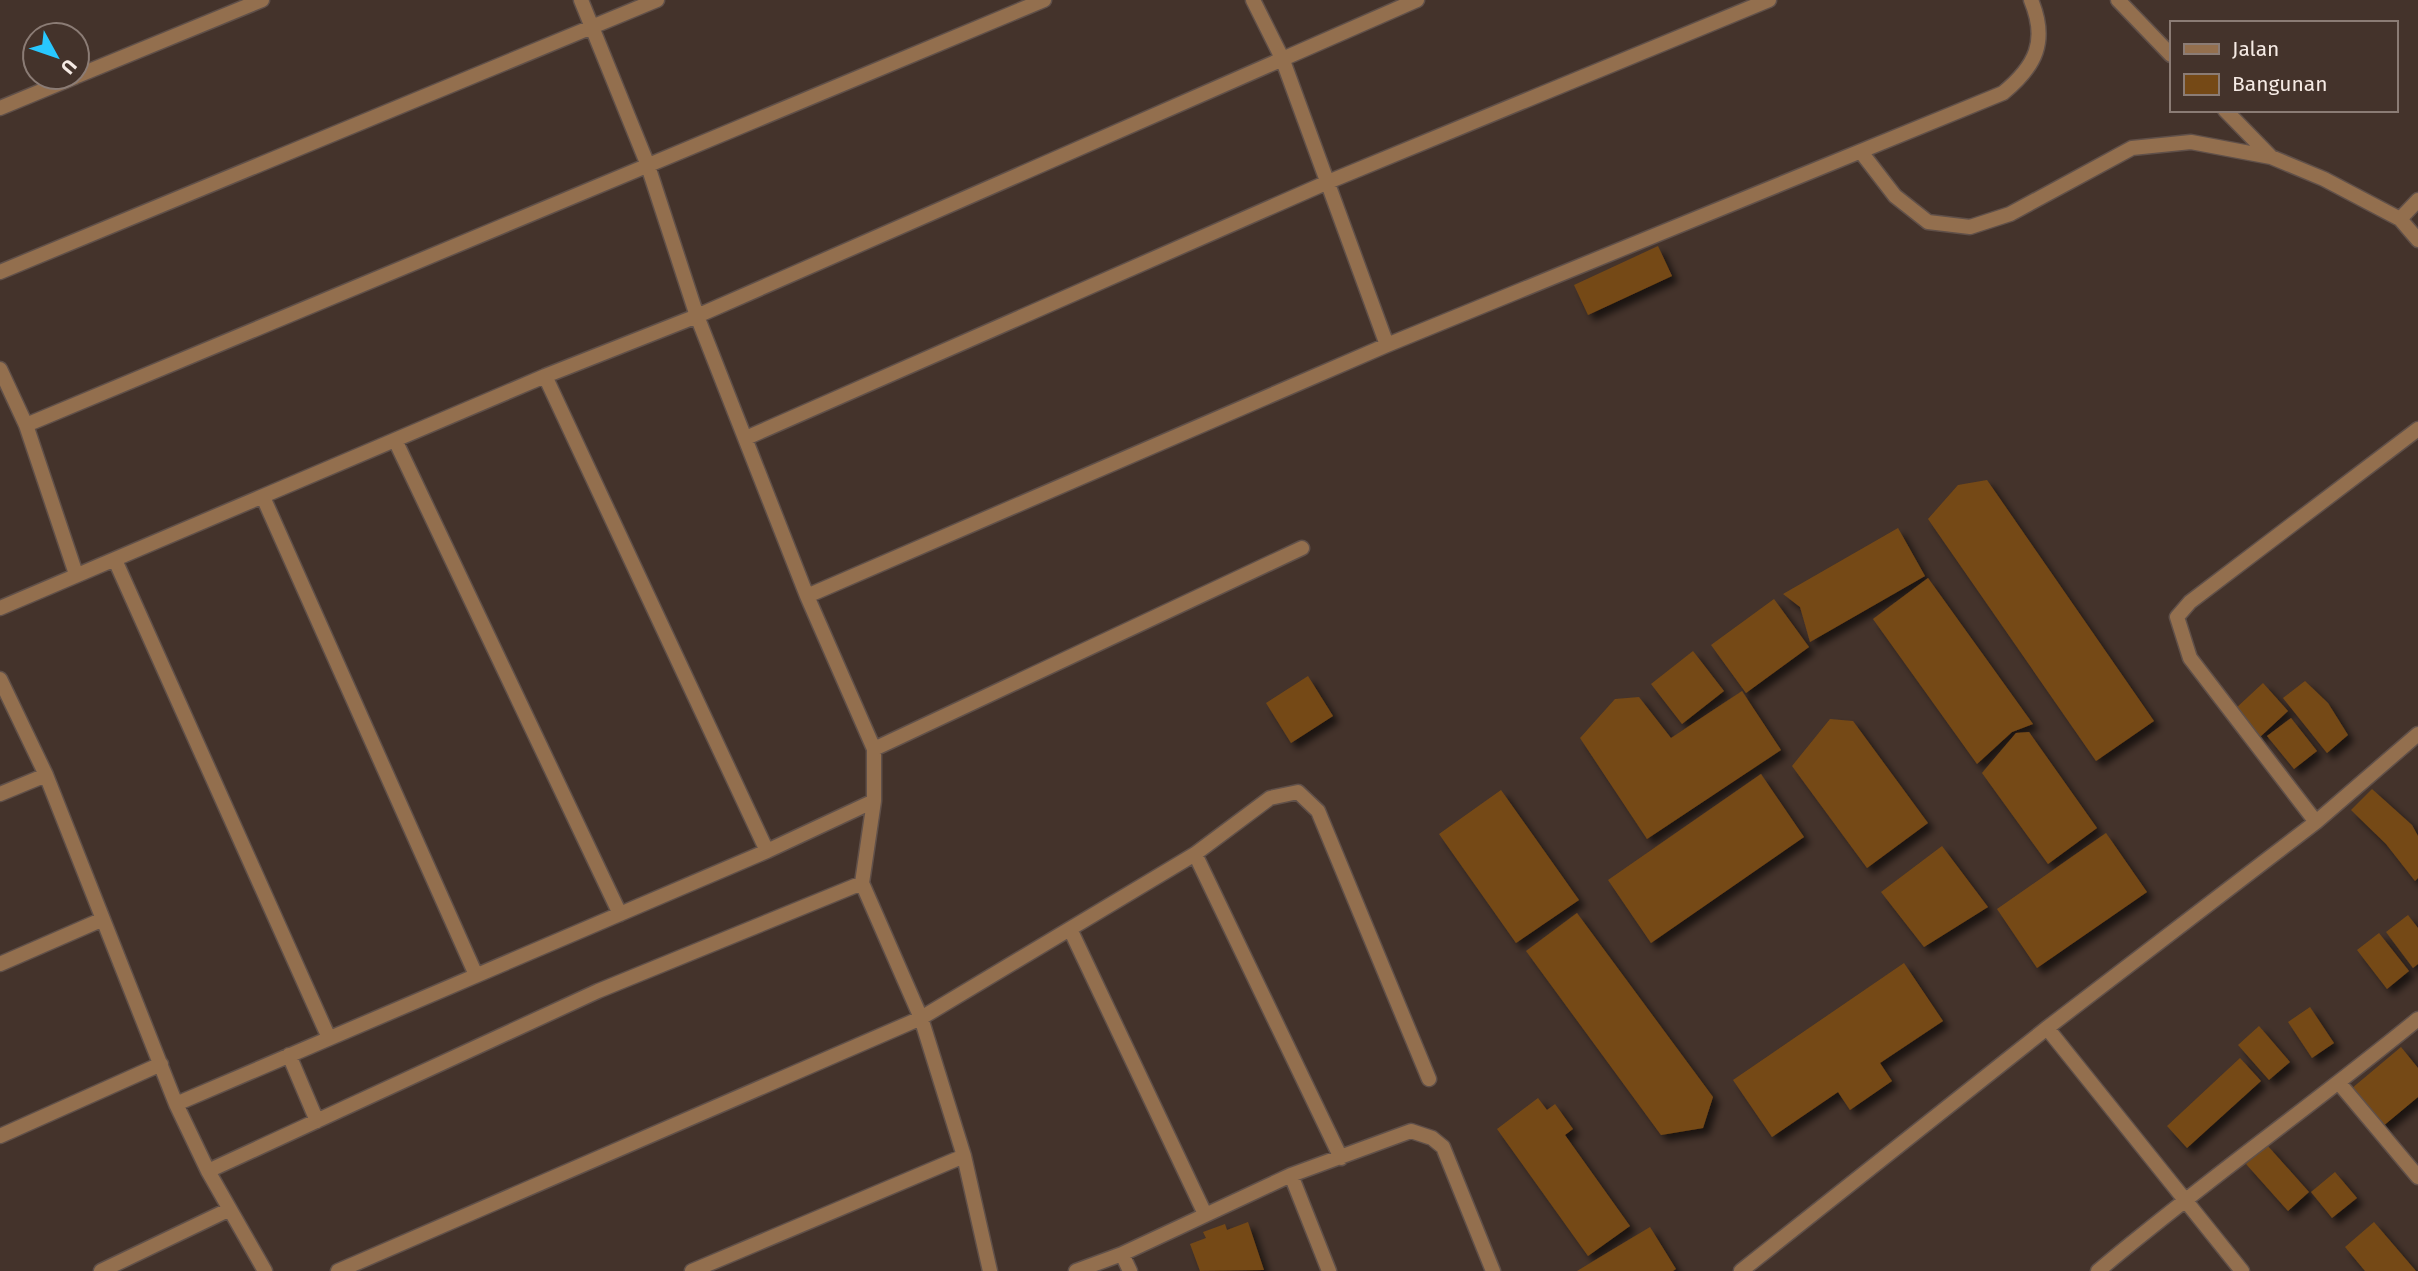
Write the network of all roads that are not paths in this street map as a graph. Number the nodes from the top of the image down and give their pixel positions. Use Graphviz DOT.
graph roads {
  1 [pos="262,0"];
  2 [pos="581,0"];
  3 [pos="657,0"];
  4 [pos="1044,0"];
  5 [pos="1253,0"];
  6 [pos="1416,0"];
  7 [pos="1769,0"];
  8 [pos="2031,0"];
  9 [pos="2118,0"];
  10 [pos="591,27"];
  11 [pos="2170,54"];
  12 [pos="1282,58"];
  13 [pos="91,71"];
  14 [pos="42,91"];
  15 [pos="0,108"];
  16 [pos="2227,112"];
  17 [pos="1861,152"];
  18 [pos="2271,157"];
  19 [pos="648,163"];
  20 [pos="1328,182"];
  21 [pos="2418,200"];
  22 [pos="2400,219"];
  23 [pos="2418,240"];
  24 [pos="0,272"];
  25 [pos="697,316"];
  26 [pos="1387,345"];
  27 [pos="0,369"];
  28 [pos="545,376"];
  29 [pos="26,425"];
  30 [pos="2418,429"];
  31 [pos="746,438"];
  32 [pos="395,440"];
  33 [pos="263,497"];
  34 [pos="1302,548"];
  35 [pos="115,560"];
  36 [pos="76,574"];
  37 [pos="807,596"];
  38 [pos="0,608"];
  39 [pos="0,679"];
  40 [pos="2418,734"];
  41 [pos="874,749"];
  42 [pos="46,775"];
  43 [pos="0,794"];
  44 [pos="874,801"];
  45 [pos="2316,822"];
  46 [pos="767,850"];
  47 [pos="1195,854"];
  48 [pos="862,883"];
  49 [pos="620,914"];
  50 [pos="101,920"];
  51 [pos="1070,929"];
  52 [pos="0,964"];
  53 [pos="476,975"];
  54 [pos="921,1018"];
  55 [pos="2418,1019"];
  56 [pos="2047,1028"];
  57 [pos="328,1038"];
  58 [pos="289,1055"];
  59 [pos="161,1064"];
  60 [pos="1429,1079"];
  61 [pos="2339,1083"];
  62 [pos="176,1104"];
  63 [pos="317,1121"];
  64 [pos="0,1136"];
  65 [pos="964,1156"];
  66 [pos="1341,1158"];
  67 [pos="208,1171"];
  68 [pos="1291,1175"];
  69 [pos="2418,1177"];
  70 [pos="2182,1200"];
  71 [pos="228,1210"];
  72 [pos="1205,1214"];
  73 [pos="1122,1254"];
  74 [pos="1745,1270"];
  75 [pos="101,1271"];
  76 [pos="265,1271"];
  77 [pos="338,1271"];
  78 [pos="692,1271"];
  79 [pos="990,1271"];
  80 [pos="1076,1271"];
  81 [pos="1130,1271"];
  82 [pos="1329,1271"];
  83 [pos="1493,1271"];
  84 [pos="2098,1271"];
  85 [pos="2242,1271"];
  1 -- 13 [label="street"];
  2 -- 10 [label="street"];
  3 -- 10 [label="street"];
  4 -- 19 [label="street"];
  5 -- 12 [label="street"];
  6 -- 12 [label="street"];
  7 -- 20 [label="street"];
  8 -- 17 [label="street"];
  9 -- 11 [label="street"];
  10 -- 19 [label="street"];
  10 -- 24 [label="street"];
  12 -- 20 [label="street"];
  12 -- 25 [label="street"];
  14 -- 15 [label="street"];
  16 -- 18 [label="street"];
  17 -- 18 [label="street"];
  17 -- 26 [label="street"];
  18 -- 22 [label="street"];
  19 -- 25 [label="street"];
  19 -- 29 [label="street"];
  20 -- 26 [label="street"];
  20 -- 31 [label="street"];
  21 -- 22 [label="street"];
  22 -- 23 [label="street"];
  25 -- 28 [label="street"];
  25 -- 31 [label="street"];
  26 -- 37 [label="street"];
  27 -- 29 [label="street"];
  28 -- 32 [label="street"];
  28 -- 46 [label="street"];
  29 -- 36 [label="street"];
  30 -- 45 [label="street"];
  31 -- 37 [label="street"];
  32 -- 33 [label="street"];
  32 -- 49 [label="street"];
  33 -- 35 [label="street"];
  33 -- 53 [label="street"];
  34 -- 41 [label="street"];
  35 -- 36 [label="street"];
  35 -- 57 [label="street"];
  36 -- 38 [label="street"];
  37 -- 41 [label="street"];
  39 -- 42 [label="street"];
  40 -- 45 [label="street"];
  41 -- 44 [label="street"];
  42 -- 43 [label="street"];
  42 -- 50 [label="street"];
  44 -- 46 [label="street"];
  44 -- 48 [label="street"];
  45 -- 56 [label="street"];
  46 -- 49 [label="street"];
  47 -- 51 [label="street"];
  47 -- 60 [label="street"];
  47 -- 66 [label="street"];
  48 -- 54 [label="street"];
  48 -- 63 [label="street"];
  49 -- 53 [label="street"];
  50 -- 52 [label="street"];
  50 -- 59 [label="street"];
  51 -- 54 [label="street"];
  51 -- 72 [label="street"];
  53 -- 57 [label="street"];
  54 -- 65 [label="street"];
  54 -- 77 [label="street"];
  55 -- 61 [label="street"];
  56 -- 70 [label="street"];
  56 -- 74 [label="street"];
  57 -- 58 [label="street"];
  58 -- 62 [label="street"];
  58 -- 63 [label="street"];
  59 -- 62 [label="street"];
  59 -- 64 [label="street"];
  61 -- 69 [label="street"];
  61 -- 70 [label="street"];
  62 -- 67 [label="street"];
  63 -- 67 [label="street"];
  65 -- 78 [label="street"];
  65 -- 79 [label="street"];
  66 -- 68 [label="street"];
  66 -- 83 [label="street"];
  67 -- 71 [label="street"];
  68 -- 72 [label="street"];
  68 -- 82 [label="street"];
  70 -- 84 [label="street"];
  70 -- 85 [label="street"];
  71 -- 75 [label="street"];
  71 -- 76 [label="street"];
  72 -- 73 [label="street"];
  73 -- 80 [label="street"];
  73 -- 81 [label="street"];
}
